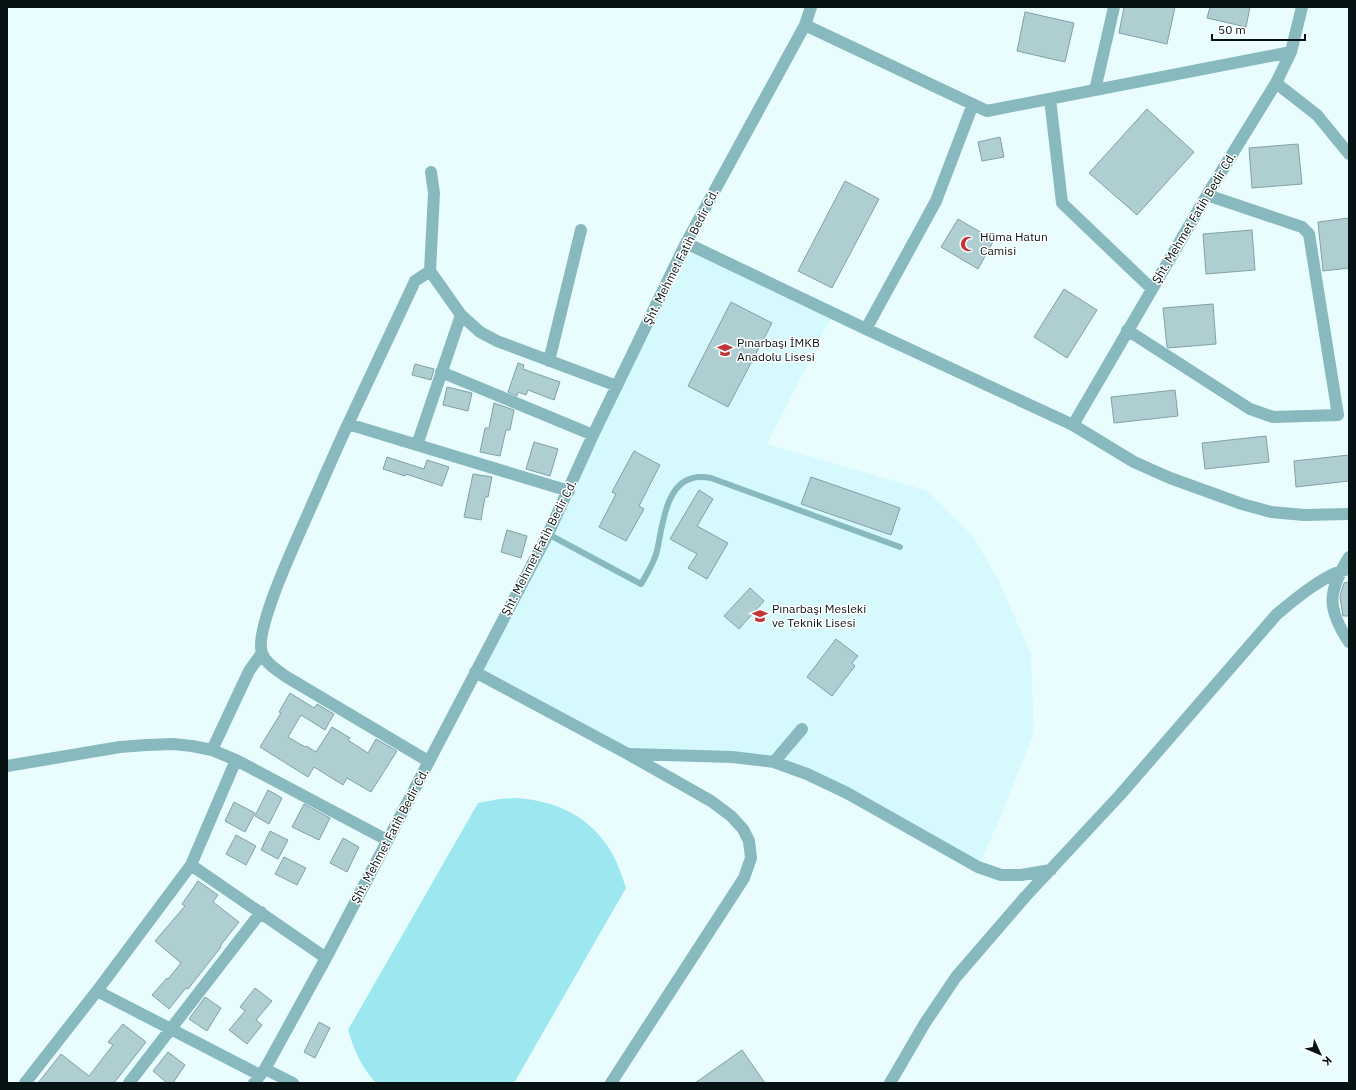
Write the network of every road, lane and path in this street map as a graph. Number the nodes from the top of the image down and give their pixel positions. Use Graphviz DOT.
graph roads {
  1 [pos="811,7"];
  2 [pos="1114,7"];
  3 [pos="1302,7"];
  4 [pos="805,25"];
  5 [pos="1291,52"];
  6 [pos="1276,83"];
  7 [pos="1095,90"];
  8 [pos="1050,99"];
  9 [pos="973,104"];
  10 [pos="1349,154"];
  11 [pos="431,172"];
  12 [pos="1207,195"];
  13 [pos="582,230"];
  14 [pos="686,243"];
  15 [pos="430,271"];
  16 [pos="1152,289"];
  17 [pos="461,315"];
  18 [pos="866,329"];
  19 [pos="1127,330"];
  20 [pos="549,361"];
  21 [pos="441,372"];
  22 [pos="617,386"];
  23 [pos="1344,414"];
  24 [pos="348,424"];
  25 [pos="1073,425"];
  26 [pos="593,435"];
  27 [pos="417,445"];
  28 [pos="569,491"];
  29 [pos="1349,514"];
  30 [pos="548,534"];
  31 [pos="900,547"];
  32 [pos="1349,557"];
  33 [pos="1345,570"];
  34 [pos="1349,642"];
  35 [pos="262,653"];
  36 [pos="475,672"];
  37 [pos="802,729"];
  38 [pos="212,750"];
  39 [pos="628,754"];
  40 [pos="236,760"];
  41 [pos="428,761"];
  42 [pos="774,762"];
  43 [pos="7,766"];
  44 [pos="387,840"];
  45 [pos="191,864"];
  46 [pos="1051,870"];
  47 [pos="261,912"];
  48 [pos="326,958"];
  49 [pos="97,991"];
  50 [pos="171,1029"];
  51 [pos="260,1076"];
  52 [pos="25,1083"];
  53 [pos="129,1083"];
  54 [pos="293,1083"];
  55 [pos="611,1083"];
  56 [pos="890,1083"];
  1 -- 4 [label="street, Şht. Mehmet Fatih Bedir Cd."];
  2 -- 7 [label="street"];
  3 -- 5 [label="street, Şht. Mehmet Fatih Bedir Cd."];
  4 -- 9 [label="street"];
  4 -- 14 [label="street, Şht. Mehmet Fatih Bedir Cd."];
  5 -- 6 [label="street, Şht. Mehmet Fatih Bedir Cd."];
  5 -- 7 [label="street"];
  6 -- 10 [label="street"];
  6 -- 12 [label="street, Şht. Mehmet Fatih Bedir Cd."];
  7 -- 8 [label="street"];
  8 -- 9 [label="street"];
  8 -- 16 [label="street"];
  9 -- 18 [label="street"];
  11 -- 15 [label="street"];
  12 -- 16 [label="street, Şht. Mehmet Fatih Bedir Cd."];
  12 -- 23 [label="street"];
  13 -- 20 [label="street"];
  14 -- 18 [label="street"];
  14 -- 22 [label="street, Şht. Mehmet Fatih Bedir Cd."];
  15 -- 17 [label="street"];
  15 -- 24 [label="street"];
  16 -- 19 [label="street, Şht. Mehmet Fatih Bedir Cd."];
  17 -- 20 [label="street"];
  17 -- 21 [label="street"];
  18 -- 25 [label="street"];
  19 -- 23 [label="street"];
  19 -- 25 [label="street, Şht. Mehmet Fatih Bedir Cd."];
  20 -- 22 [label="street"];
  21 -- 26 [label="street"];
  21 -- 27 [label="street"];
  22 -- 26 [label="street, Şht. Mehmet Fatih Bedir Cd."];
  24 -- 27 [label="street"];
  24 -- 35 [label="street"];
  25 -- 29 [label="street"];
  26 -- 28 [label="street, Şht. Mehmet Fatih Bedir Cd."];
  27 -- 28 [label="street"];
  28 -- 30 [label="street, Şht. Mehmet Fatih Bedir Cd."];
  30 -- 31 [label="lane"];
  30 -- 36 [label="street, Şht. Mehmet Fatih Bedir Cd."];
  32 -- 33 [label="street"];
  33 -- 34 [label="street"];
  33 -- 46 [label="street"];
  35 -- 38 [label="street"];
  35 -- 41 [label="street"];
  36 -- 39 [label="street"];
  36 -- 41 [label="street, Şht. Mehmet Fatih Bedir Cd."];
  37 -- 42 [label="street"];
  38 -- 40 [label="street"];
  38 -- 43 [label="street"];
  39 -- 42 [label="street"];
  39 -- 55 [label="street"];
  40 -- 44 [label="street"];
  40 -- 45 [label="street"];
  41 -- 44 [label="street, Şht. Mehmet Fatih Bedir Cd."];
  42 -- 46 [label="street"];
  44 -- 48 [label="street, Şht. Mehmet Fatih Bedir Cd."];
  45 -- 47 [label="street"];
  45 -- 49 [label="street"];
  46 -- 56 [label="street"];
  47 -- 48 [label="street"];
  47 -- 50 [label="street"];
  48 -- 51 [label="street, Şht. Mehmet Fatih Bedir Cd."];
  49 -- 50 [label="street"];
  49 -- 52 [label="street"];
  50 -- 51 [label="street"];
  50 -- 53 [label="street"];
  51 -- 54 [label="street"];
}
